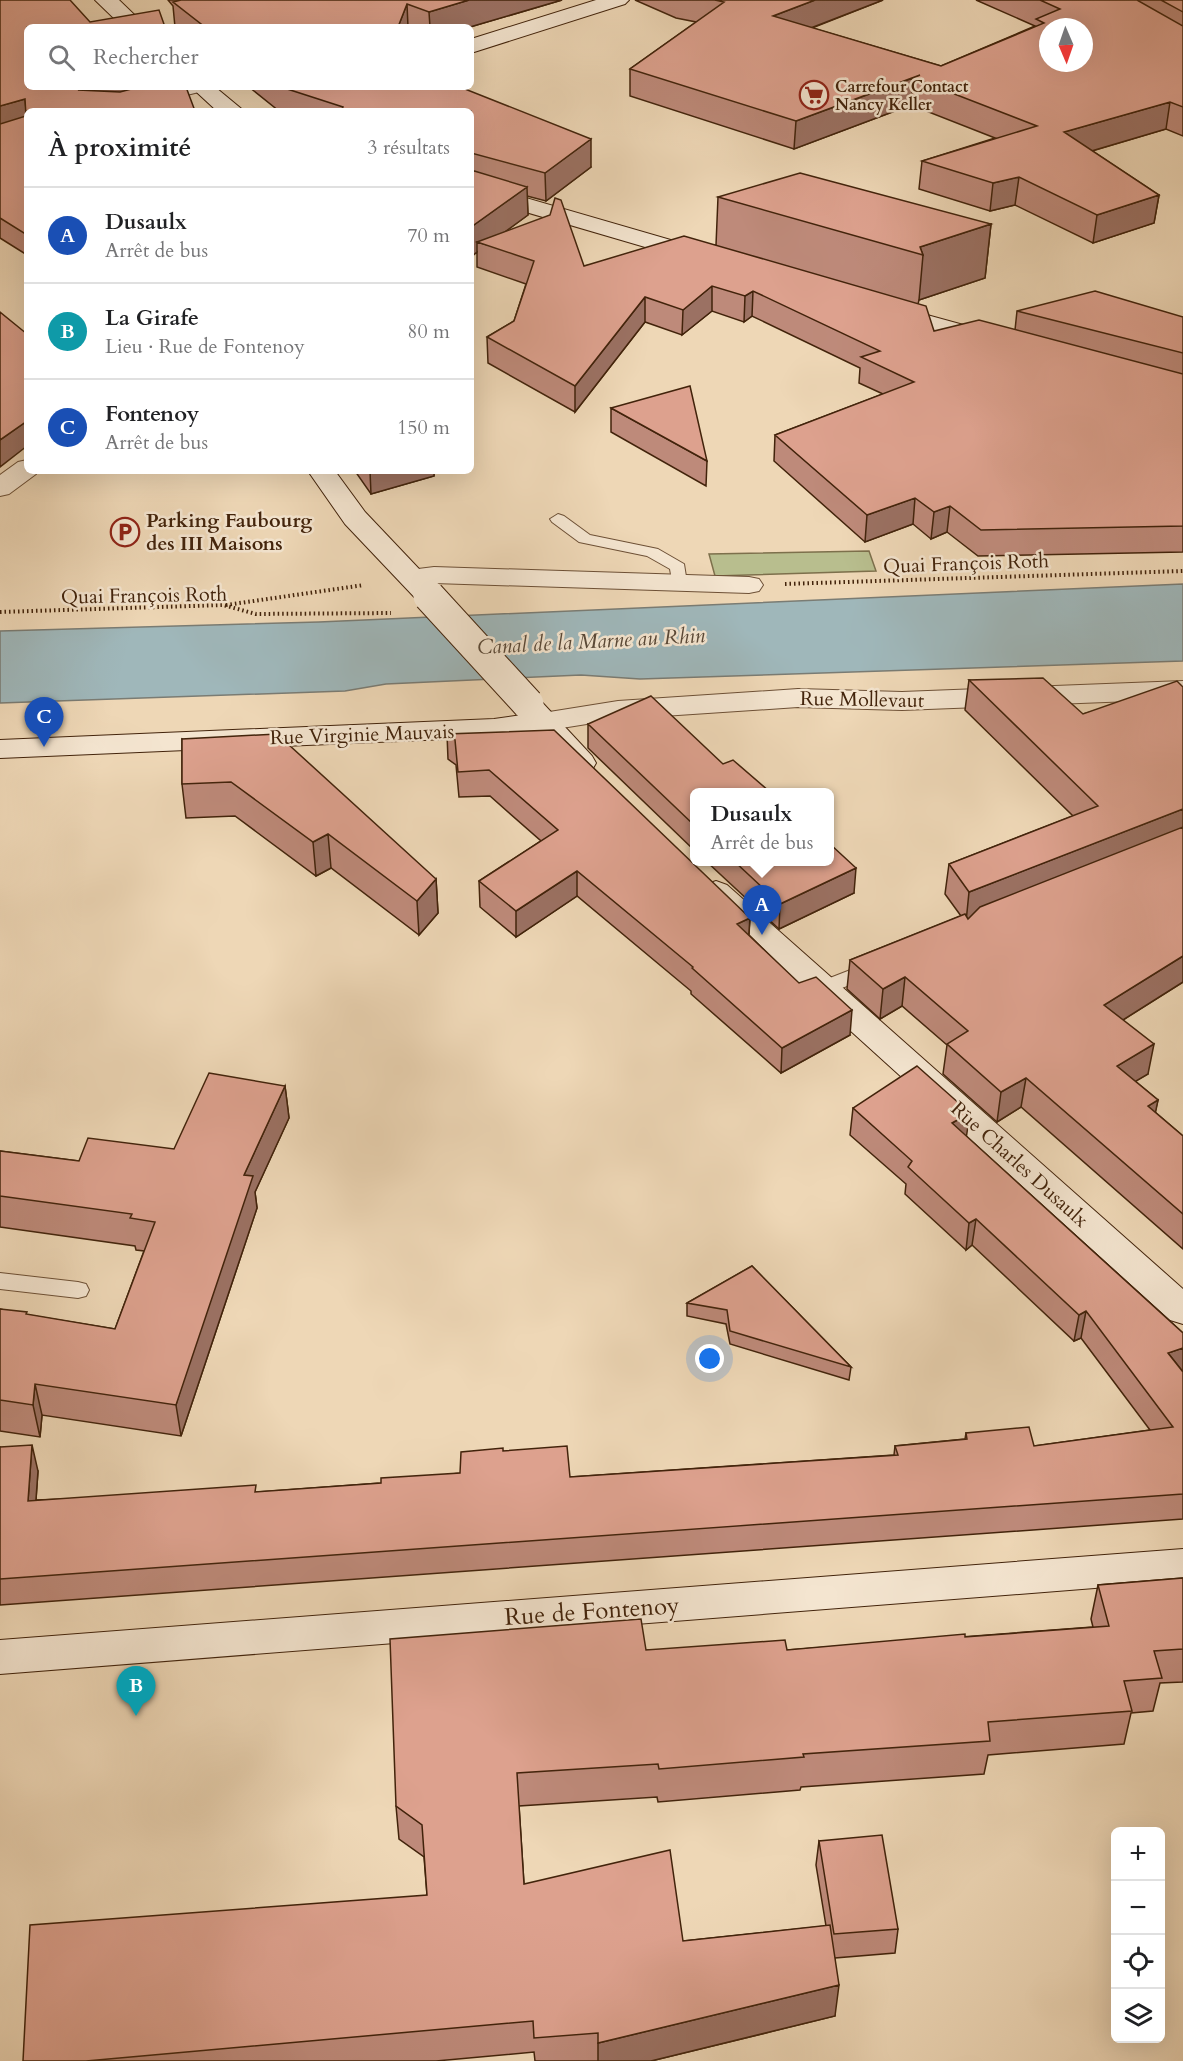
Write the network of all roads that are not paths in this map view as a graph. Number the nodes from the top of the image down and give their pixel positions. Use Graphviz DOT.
graph roads {
  1 [pos="106,0"];
  2 [pos="618,0"];
  3 [pos="133,24"];
  4 [pos="474,45"];
  5 [pos="179,90"];
  6 [pos="205,90"];
  7 [pos="107,108"];
  8 [pos="226,108"];
  9 [pos="474,190"];
  10 [pos="720,262"];
  11 [pos="867,305"];
  12 [pos="1015,346"];
  13 [pos="24,470"];
  14 [pos="323,474"];
  15 [pos="0,489"];
  16 [pos="558,519"];
  17 [pos="679,583"];
  18 [pos="749,585"];
  19 [pos="420,587"];
  20 [pos="1183,690"];
  21 [pos="536,713"];
  22 [pos="0,749"];
  23 [pos="601,781"];
  24 [pos="694,870"];
  25 [pos="890,962"];
  26 [pos="824,988"];
  27 [pos="0,1281"];
  28 [pos="78,1290"];
  29 [pos="1183,1310"];
  30 [pos="1183,1564"];
  31 [pos="0,1657"];
  1 -- 3 [label="street"];
  2 -- 4 [label="street"];
  5 -- 7 [label="street"];
  6 -- 8 [label="street"];
  9 -- 10 [label="street"];
  11 -- 12 [label="street"];
  13 -- 15 [label="street"];
  14 -- 19 [label="street"];
  16 -- 17 [label="lane"];
  17 -- 18 [label="street"];
  17 -- 19 [label="street"];
  19 -- 21 [label="street, bridge"];
  20 -- 21 [label="street, Rue Mollevaut"];
  21 -- 22 [label="street, Rue Virginie Mauvais"];
  21 -- 23 [label="street"];
  24 -- 26 [label="street, Rue Charles Dusaulx"];
  25 -- 26 [label="lane"];
  26 -- 29 [label="street, Rue Charles Dusaulx"];
  27 -- 28 [label="lane"];
  30 -- 31 [label="street, Rue de Fontenoy"];
}
